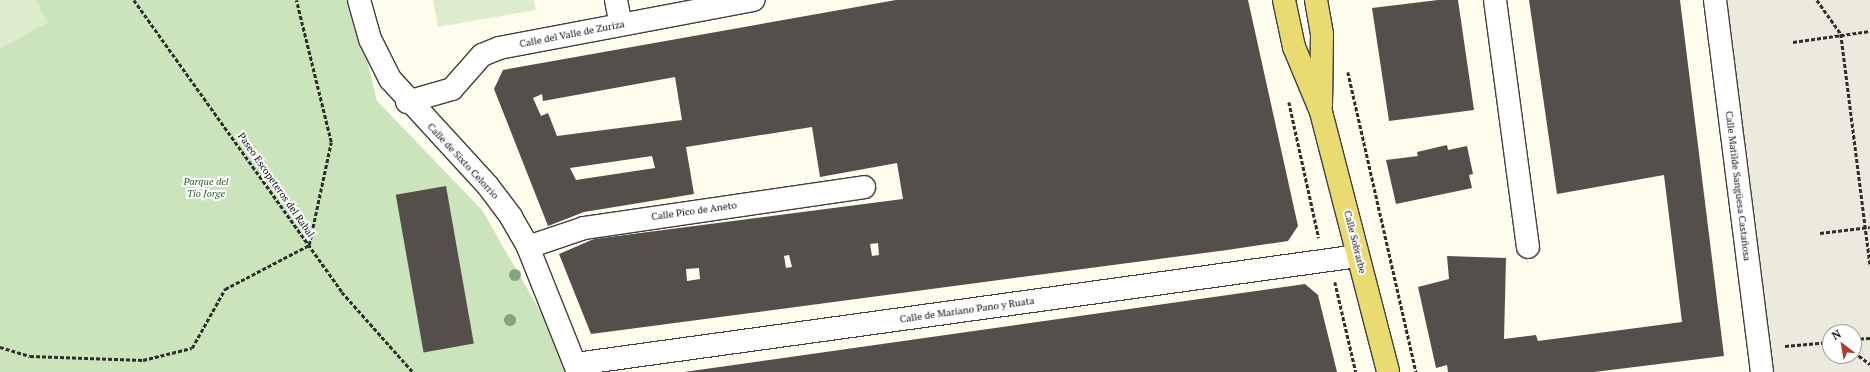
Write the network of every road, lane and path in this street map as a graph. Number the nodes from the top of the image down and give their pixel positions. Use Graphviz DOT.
graph roads {
  1 [pos="134,0"];
  2 [pos="296,0"];
  3 [pos="359,0"];
  4 [pos="616,0"];
  5 [pos="754,0"];
  6 [pos="1284,0"];
  7 [pos="1316,0"];
  8 [pos="1494,0"];
  9 [pos="1715,0"];
  10 [pos="1817,0"];
  11 [pos="621,25"];
  12 [pos="1870,31"];
  13 [pos="1841,34"];
  14 [pos="1793,42"];
  15 [pos="1347,67"];
  16 [pos="1288,100"];
  17 [pos="407,102"];
  18 [pos="1321,112"];
  19 [pos="864,187"];
  20 [pos="1870,227"];
  21 [pos="1865,228"];
  22 [pos="1820,233"];
  23 [pos="309,245"];
  24 [pos="528,247"];
  25 [pos="1528,247"];
  26 [pos="1358,256"];
  27 [pos="1324,262"];
  28 [pos="1870,265"];
  29 [pos="1822,343"];
  30 [pos="1785,346"];
  31 [pos="0,347"];
  32 [pos="577,368"];
  33 [pos="413,372"];
  34 [pos="1356,372"];
  35 [pos="1388,372"];
  36 [pos="1416,372"];
  37 [pos="1762,372"];
  1 -- 23 [label="path, Paseo Escopeteros del Rabal"];
  2 -- 23 [label="path"];
  3 -- 17 [label="street, Calle de Sixto Celorrio"];
  4 -- 11 [label="street"];
  5 -- 11 [label="street, Calle del Valle de Zuriza"];
  6 -- 18 [label="main road"];
  7 -- 18 [label="main road"];
  8 -- 25 [label="street"];
  9 -- 37 [label="street, Calle Matilde Sangüesa Castañosa"];
  10 -- 13 [label="path"];
  11 -- 17 [label="street, Calle del Valle de Zuriza"];
  12 -- 13 [label="path"];
  13 -- 14 [label="path"];
  13 -- 21 [label="path"];
  15 -- 36 [label="path"];
  16 -- 27 [label="path"];
  17 -- 24 [label="street, Calle de Sixto Celorrio"];
  18 -- 26 [label="main road, Calle Sobrarbe"];
  19 -- 24 [label="street, Calle Pico de Aneto"];
  20 -- 21 [label="path"];
  21 -- 22 [label="path"];
  21 -- 28 [label="path"];
  23 -- 31 [label="path"];
  23 -- 33 [label="path, Paseo Escopeteros del Rabal"];
  24 -- 32 [label="street, Calle de Sixto Celorrio"];
  26 -- 27 [label="street, Calle de Mariano Pano y Ruata"];
  26 -- 35 [label="main road, Calle Sobrarbe"];
  27 -- 32 [label="street, Calle de Mariano Pano y Ruata"];
  27 -- 34 [label="path"];
  29 -- 30 [label="path"];
}
